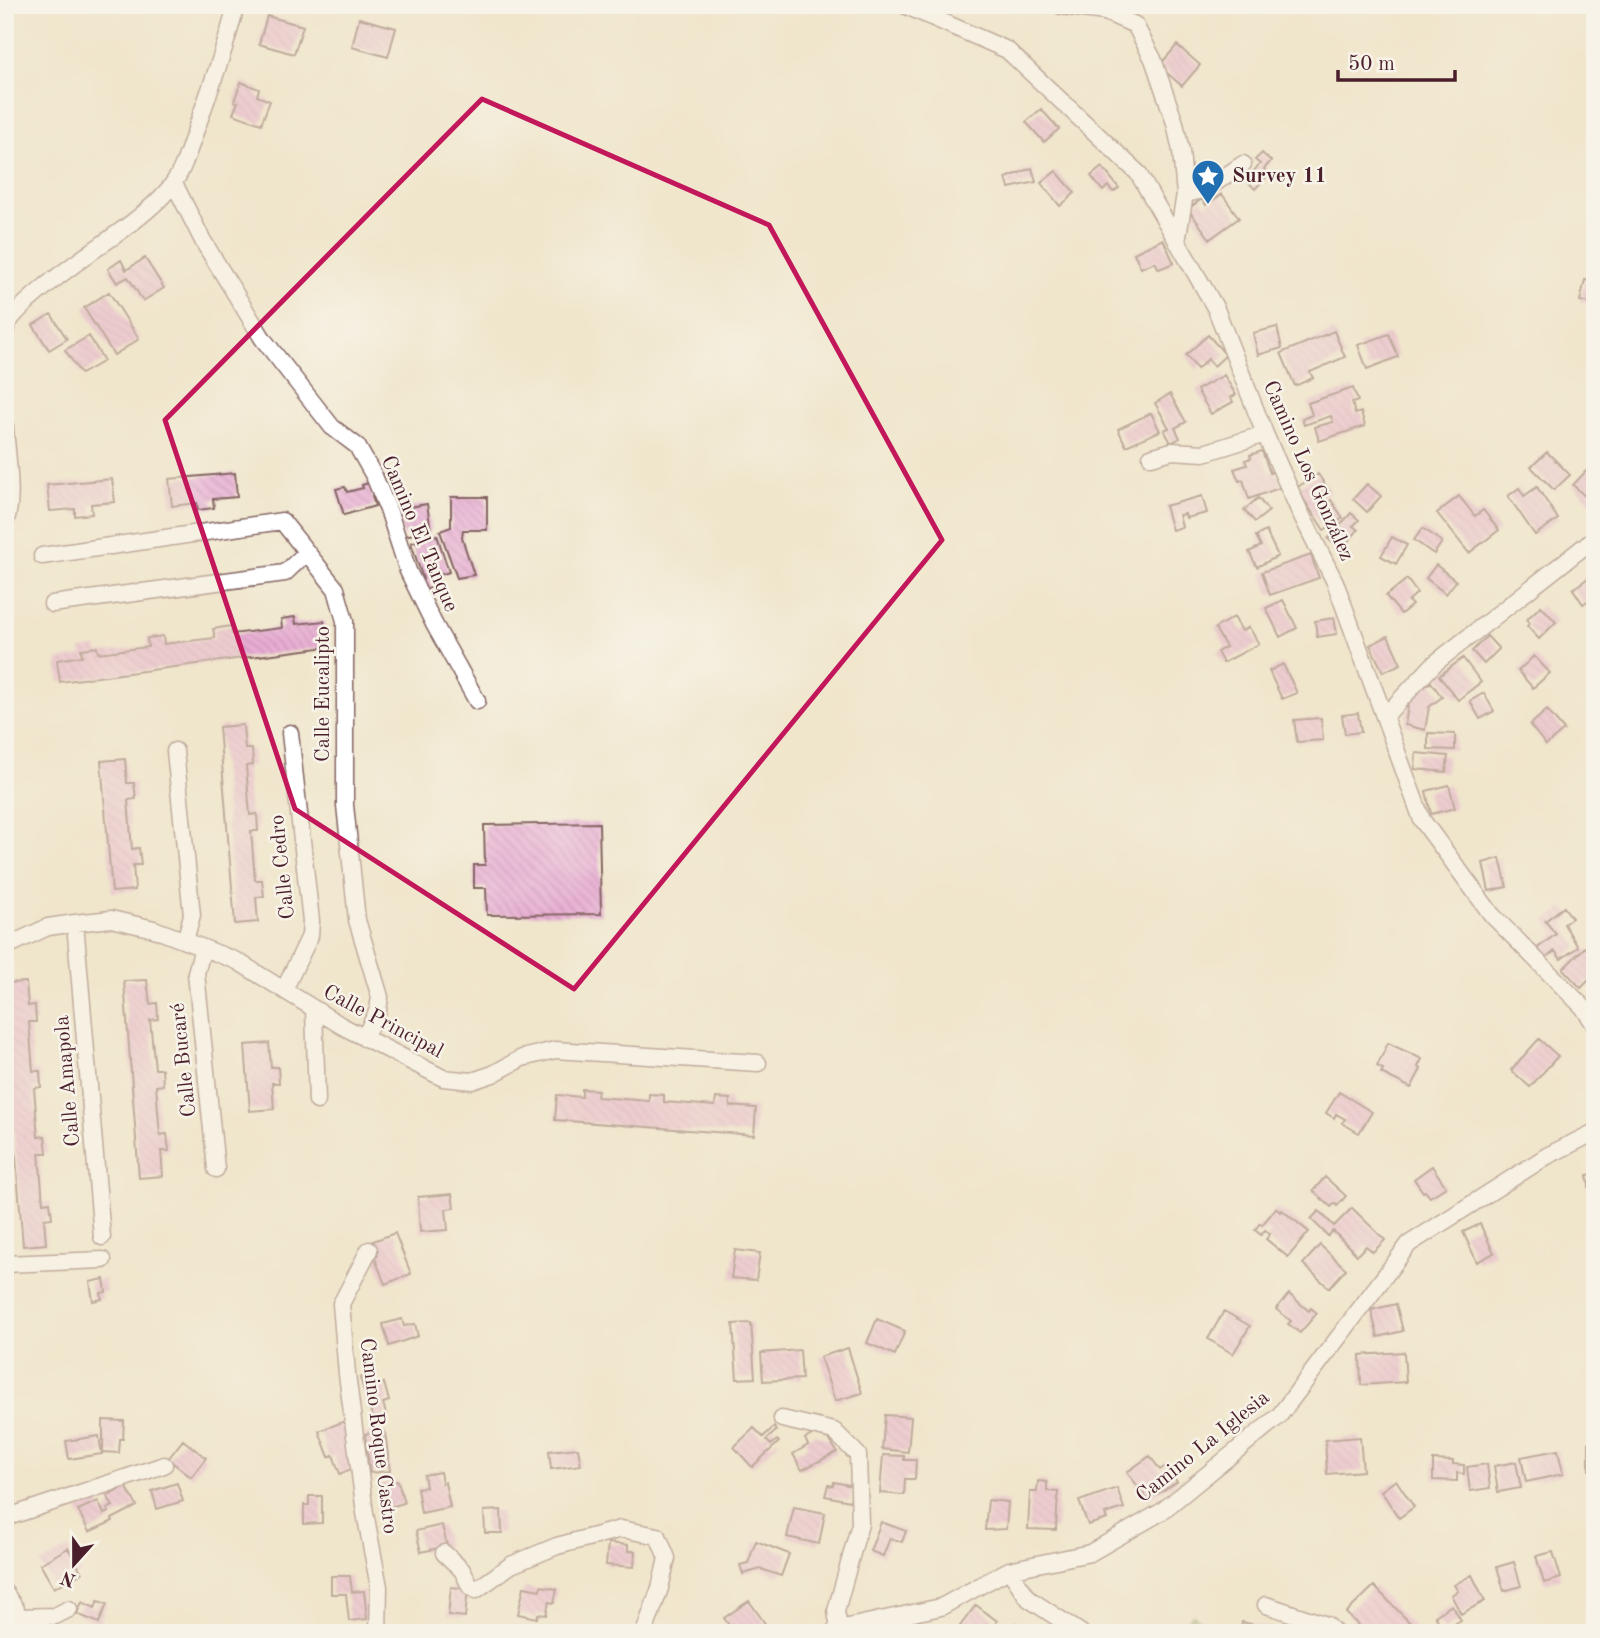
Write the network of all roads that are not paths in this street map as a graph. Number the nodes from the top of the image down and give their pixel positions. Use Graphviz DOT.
graph roads {
  1 [pos="236,5"];
  2 [pos="904,5"];
  3 [pos="1061,6"];
  4 [pos="1243,164"];
  5 [pos="174,183"];
  6 [pos="1185,194"];
  7 [pos="1177,242"];
  8 [pos="5,331"];
  9 [pos="5,426"];
  10 [pos="1265,434"];
  11 [pos="1151,457"];
  12 [pos="5,522"];
  13 [pos="1595,538"];
  14 [pos="307,552"];
  15 [pos="42,556"];
  16 [pos="52,604"];
  17 [pos="477,701"];
  18 [pos="1385,716"];
  19 [pos="290,733"];
  20 [pos="175,751"];
  21 [pos="75,923"];
  22 [pos="185,941"];
  23 [pos="5,947"];
  24 [pos="203,948"];
  25 [pos="284,990"];
  26 [pos="314,1009"];
  27 [pos="1595,1025"];
  28 [pos="364,1038"];
  29 [pos="758,1063"];
  30 [pos="317,1101"];
  31 [pos="1595,1132"];
  32 [pos="216,1169"];
  33 [pos="102,1237"];
  34 [pos="369,1250"];
  35 [pos="103,1260"];
  36 [pos="5,1264"];
  37 [pos="782,1419"];
  38 [pos="164,1465"];
  39 [pos="5,1518"];
  40 [pos="444,1553"];
  41 [pos="1009,1570"];
  42 [pos="5,1593"];
  43 [pos="1266,1605"];
  44 [pos="69,1609"];
  45 [pos="15,1625"];
  46 [pos="836,1631"];
  47 [pos="378,1633"];
  48 [pos="644,1633"];
  49 [pos="1081,1633"];
  50 [pos="1335,1633"];
  1 -- 5 [label="street"];
  2 -- 7 [label="street, Camino Los González"];
  3 -- 6 [label="street"];
  4 -- 6 [label="street"];
  5 -- 8 [label="street"];
  5 -- 17 [label="street, Camino El Tanque"];
  6 -- 7 [label="street"];
  7 -- 10 [label="street, Camino Los González"];
  9 -- 12 [label="street"];
  10 -- 11 [label="street"];
  10 -- 18 [label="street, Camino Los González"];
  13 -- 18 [label="street"];
  14 -- 15 [label="street, Calle Eucalipto"];
  14 -- 16 [label="street"];
  14 -- 28 [label="street, Calle Eucalipto"];
  18 -- 27 [label="street, Camino Los González"];
  19 -- 25 [label="street, Calle Cedro"];
  20 -- 22 [label="street"];
  21 -- 22 [label="street, Calle Principal"];
  21 -- 23 [label="street, Calle Principal"];
  21 -- 33 [label="street, Calle Amapola"];
  22 -- 24 [label="street, Calle Principal"];
  24 -- 25 [label="street, Calle Principal"];
  24 -- 32 [label="street, Calle Bucaré"];
  25 -- 26 [label="street, Calle Principal"];
  26 -- 28 [label="street, Calle Principal"];
  26 -- 30 [label="street"];
  28 -- 29 [label="street, Calle Principal"];
  31 -- 41 [label="street, Camino La Iglesia"];
  34 -- 47 [label="street, Camino Roque Castro"];
  35 -- 36 [label="street"];
  37 -- 46 [label="street"];
  38 -- 39 [label="street"];
  40 -- 48 [label="street"];
  41 -- 46 [label="street, Camino La Iglesia"];
  41 -- 49 [label="street"];
  42 -- 45 [label="street"];
  43 -- 50 [label="street"];
  44 -- 45 [label="street"];
}
